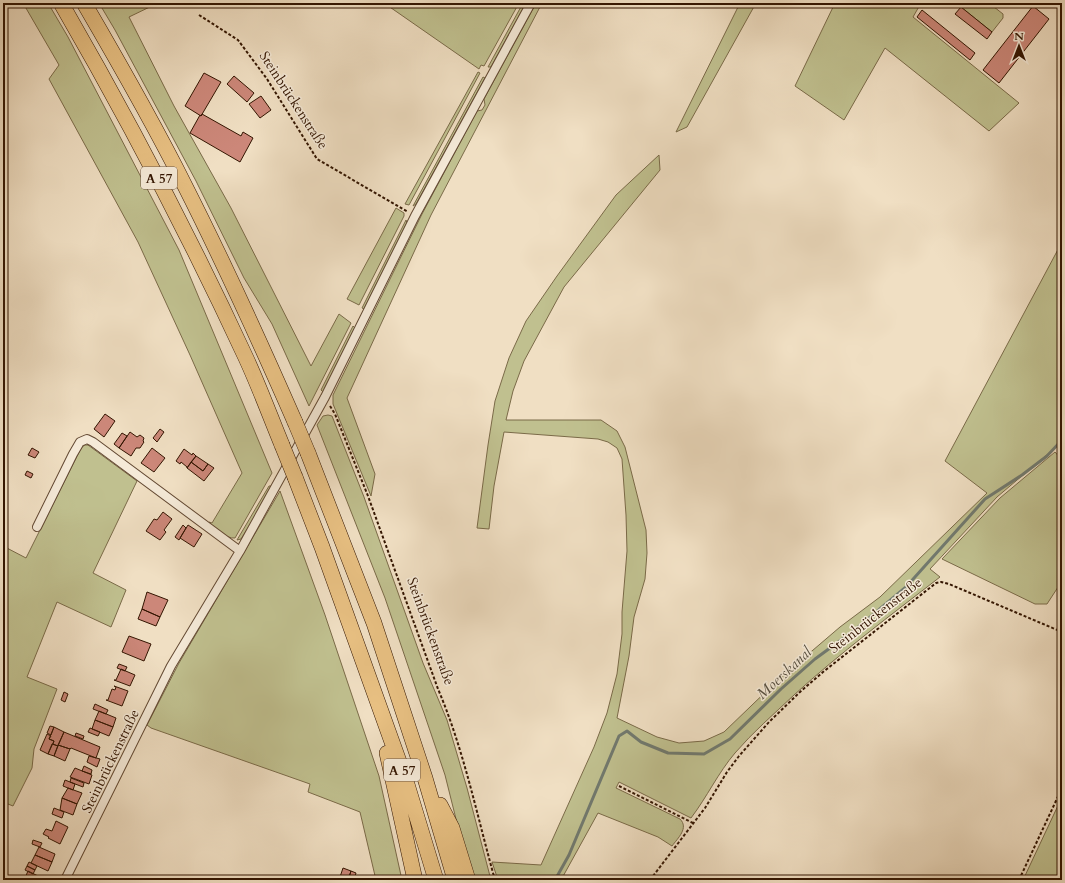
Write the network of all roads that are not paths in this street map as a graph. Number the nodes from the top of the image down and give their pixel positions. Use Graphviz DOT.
graph roads {
  1 [pos="61,3"];
  2 [pos="84,3"];
  3 [pos="531,3"];
  4 [pos="37,527"];
  5 [pos="240,551"];
  6 [pos="363,661"];
  7 [pos="425,778"];
  8 [pos="65,880"];
  9 [pos="416,880"];
  10 [pos="436,880"];
  11 [pos="455,880"];
  12 [pos="468,880"];
  1 -- 6 [label="highway, A 57, bridge"];
  2 -- 7 [label="highway, A 57, bridge"];
  3 -- 5 [label="street, Steinbrückenstraße"];
  4 -- 5 [label="street"];
  5 -- 8 [label="street, Steinbrückenstraße"];
  6 -- 9 [label="highway"];
  6 -- 10 [label="highway, A 57"];
  7 -- 11 [label="highway, A 57"];
  7 -- 12 [label="highway"];
}
